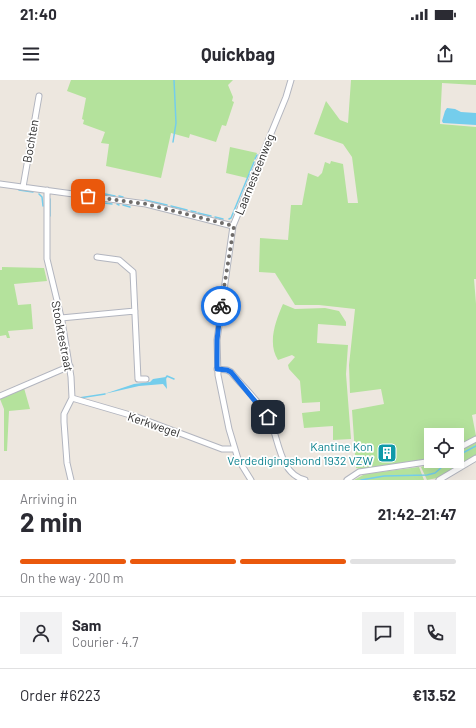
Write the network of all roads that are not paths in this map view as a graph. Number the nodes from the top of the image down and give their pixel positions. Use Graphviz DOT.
graph roads {
  1 [pos="291,80"];
  2 [pos="39,96"];
  3 [pos="0,184"];
  4 [pos="23,187"];
  5 [pos="47,190"];
  6 [pos="234,226"];
  7 [pos="97,257"];
  8 [pos="135,311"];
  9 [pos="61,318"];
  10 [pos="70,366"];
  11 [pos="217,369"];
  12 [pos="146,379"];
  13 [pos="0,396"];
  14 [pos="72,398"];
  15 [pos="476,439"];
  16 [pos="464,445"];
  17 [pos="235,449"];
  18 [pos="476,458"];
  19 [pos="424,462"];
  20 [pos="71,480"];
  21 [pos="250,480"];
  22 [pos="305,480"];
  23 [pos="347,480"];
  24 [pos="439,480"];
  1 -- 6 [label="street, Laarnesteenweg"];
  2 -- 4 [label="street, Bochten"];
  3 -- 4 [label="street"];
  4 -- 5 [label="street"];
  5 -- 6 [label="street"];
  5 -- 9 [label="street, Stooktestraat"];
  6 -- 11 [label="street, Laarnesteenweg"];
  7 -- 8 [label="street"];
  8 -- 9 [label="street"];
  8 -- 12 [label="street"];
  9 -- 10 [label="street, Stooktestraat"];
  10 -- 13 [label="street"];
  10 -- 14 [label="street, Stooktestraat"];
  11 -- 17 [label="street, Laarnesteenweg"];
  11 -- 22 [label="street"];
  14 -- 17 [label="street, Kerkwegel"];
  14 -- 20 [label="street, Stooktestraat"];
  15 -- 16 [label="street"];
  17 -- 21 [label="street, Laarnesteenweg"];
  18 -- 24 [label="street"];
  19 -- 23 [label="street"];
}
